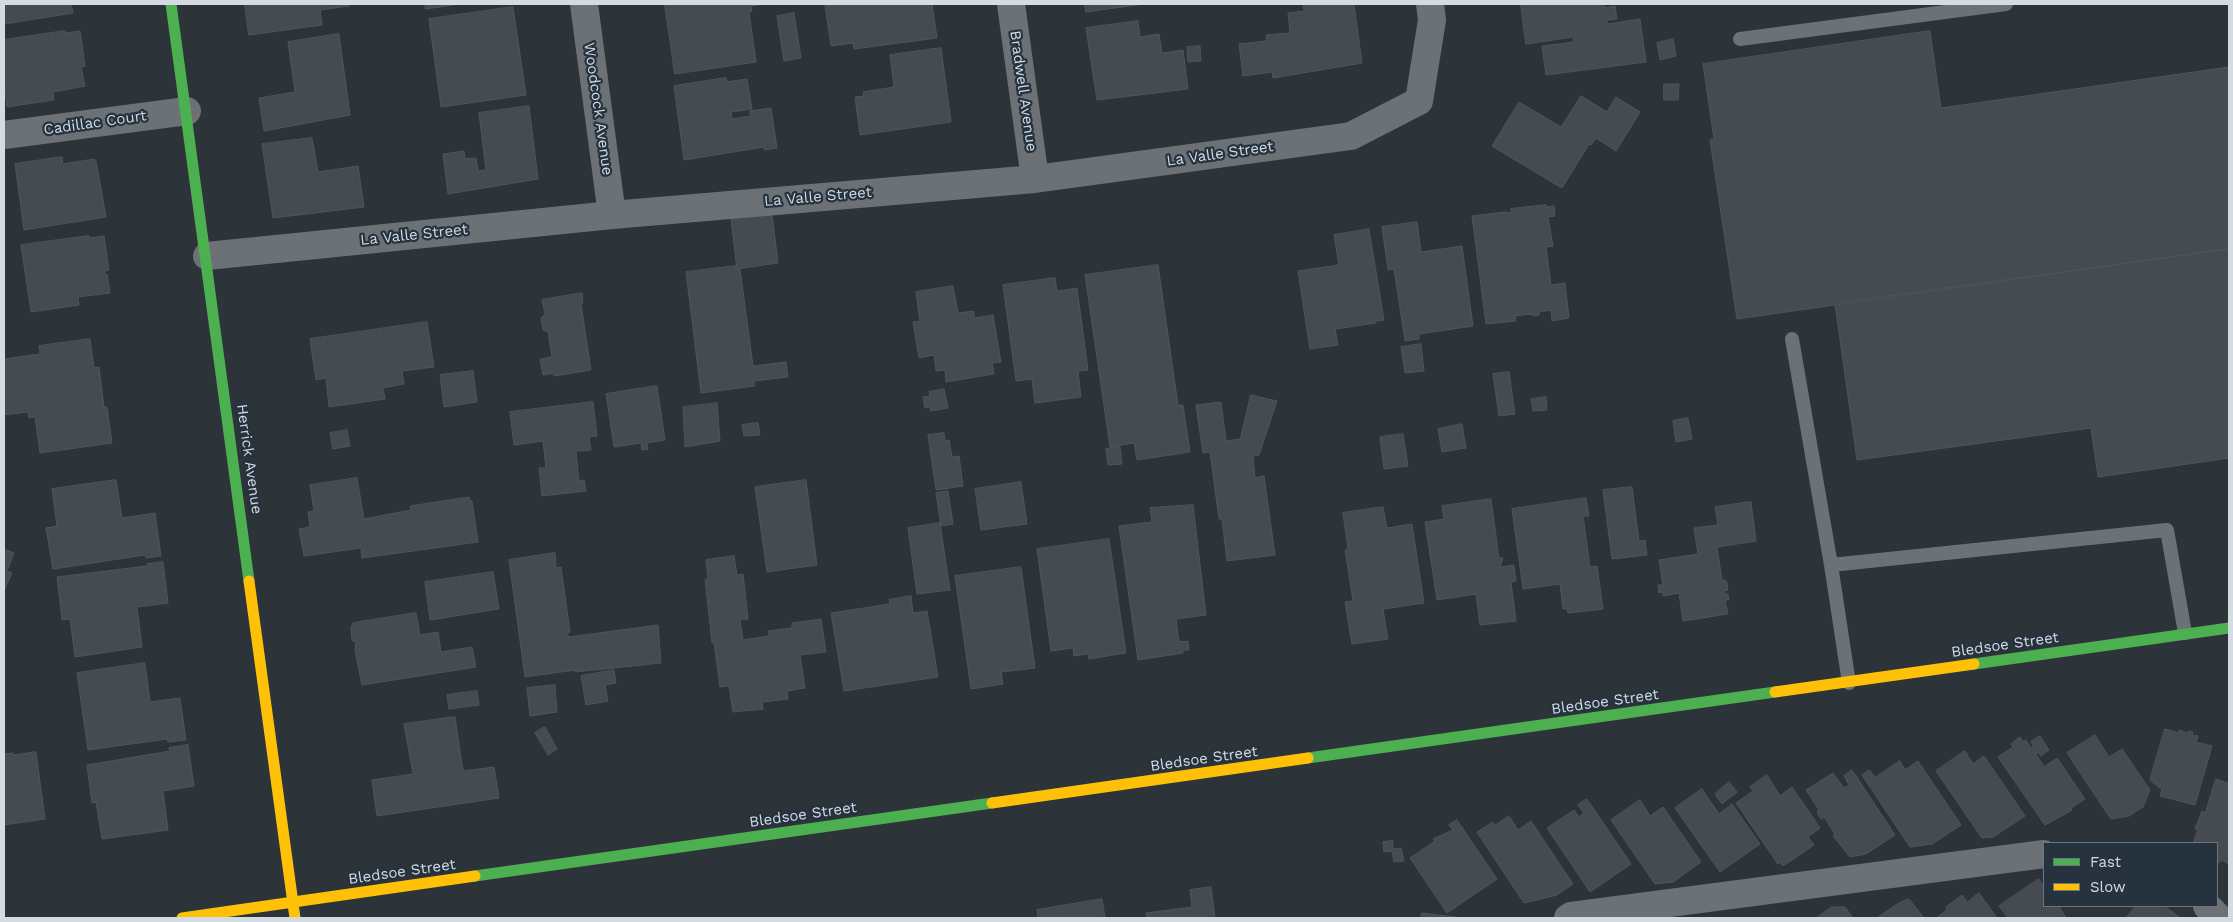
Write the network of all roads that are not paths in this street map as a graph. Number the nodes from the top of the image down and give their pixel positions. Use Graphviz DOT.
graph roads {
  1 [pos="171,4"];
  2 [pos="584,4"];
  3 [pos="1011,4"];
  4 [pos="1430,4"];
  5 [pos="2006,4"];
  6 [pos="1740,39"];
  7 [pos="186,111"];
  8 [pos="4,135"];
  9 [pos="1035,179"];
  10 [pos="612,215"];
  11 [pos="207,256"];
  12 [pos="1792,339"];
  13 [pos="1831,565"];
  14 [pos="2229,628"];
  15 [pos="2185,633"];
  16 [pos="1849,683"];
  17 [pos="2043,854"];
  18 [pos="292,902"];
  19 [pos="2208,907"];
  20 [pos="182,918"];
  21 [pos="295,918"];
  22 [pos="1568,918"];
  23 [pos="2219,918"];
  1 -- 7 [label="street, Herrick Avenue"];
  2 -- 10 [label="street, Woodcock Avenue"];
  3 -- 9 [label="street, Bradwell Avenue"];
  4 -- 9 [label="street, La Valle Street"];
  5 -- 6 [label="lane"];
  7 -- 8 [label="street, Cadillac Court"];
  7 -- 11 [label="street, Herrick Avenue"];
  9 -- 10 [label="street, La Valle Street"];
  10 -- 11 [label="street, La Valle Street"];
  11 -- 18 [label="street, Herrick Avenue"];
  12 -- 13 [label="lane"];
  13 -- 15 [label="lane"];
  13 -- 16 [label="lane"];
  14 -- 15 [label="street, Bledsoe Street"];
  15 -- 16 [label="street, Bledsoe Street"];
  16 -- 18 [label="street, Bledsoe Street"];
  17 -- 22 [label="street"];
  18 -- 20 [label="street, Bledsoe Street"];
  18 -- 21 [label="street, Herrick Avenue"];
  19 -- 23 [label="street"];
}
